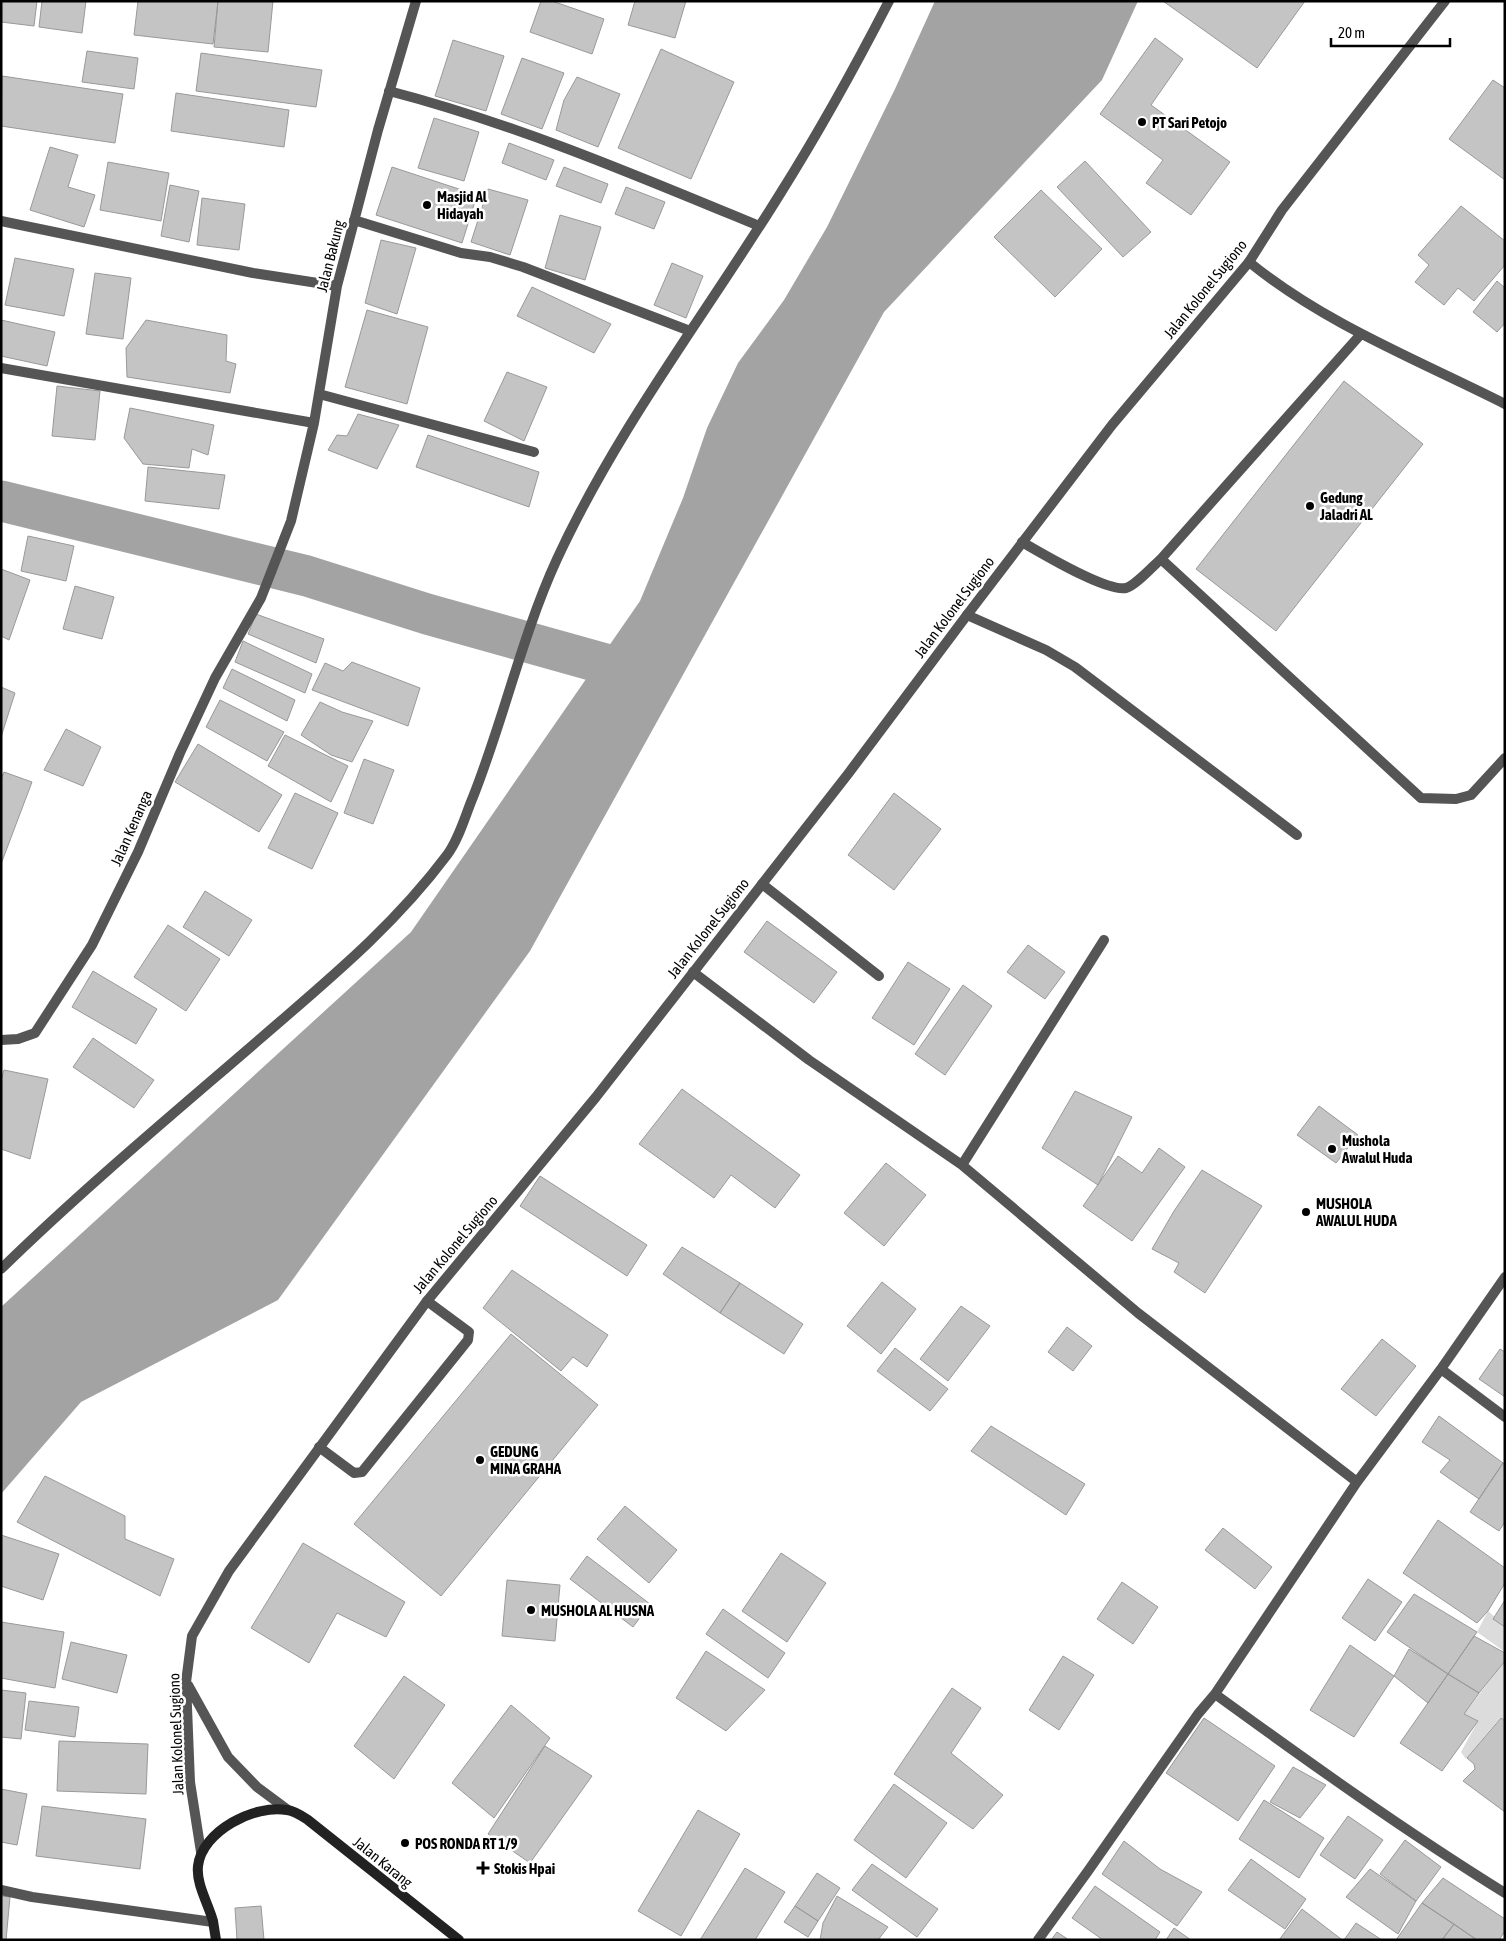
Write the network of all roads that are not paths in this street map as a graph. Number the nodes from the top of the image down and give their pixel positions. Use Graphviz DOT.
graph roads {
  1 [pos="416,1"];
  2 [pos="889,1"];
  3 [pos="1445,1"];
  4 [pos="389,92"];
  5 [pos="354,220"];
  6 [pos="1,222"];
  7 [pos="759,226"];
  8 [pos="1249,262"];
  9 [pos="337,286"];
  10 [pos="690,331"];
  11 [pos="1361,334"];
  12 [pos="1,368"];
  13 [pos="319,394"];
  14 [pos="1505,404"];
  15 [pos="314,423"];
  16 [pos="534,452"];
  17 [pos="291,521"];
  18 [pos="1022,542"];
  19 [pos="1161,558"];
  20 [pos="967,615"];
  21 [pos="1505,758"];
  22 [pos="1297,835"];
  23 [pos="762,884"];
  24 [pos="1104,940"];
  25 [pos="693,972"];
  26 [pos="879,976"];
  27 [pos="1,1040"];
  28 [pos="962,1165"];
  29 [pos="1,1270"];
  30 [pos="1505,1277"];
  31 [pos="427,1301"];
  32 [pos="1441,1369"];
  33 [pos="1505,1417"];
  34 [pos="319,1447"];
  35 [pos="1357,1482"];
  36 [pos="186,1682"];
  37 [pos="1215,1694"];
  38 [pos="288,1810"];
  39 [pos="200,1852"];
  40 [pos="1,1890"];
  41 [pos="1505,1893"];
  42 [pos="213,1922"];
  43 [pos="216,1940"];
  44 [pos="459,1940"];
  45 [pos="1038,1940"];
  1 -- 4 [label="street, Jalan Bakung"];
  2 -- 7 [label="street"];
  3 -- 8 [label="street, Jalan Kolonel Sugiono"];
  4 -- 5 [label="street, Jalan Bakung"];
  4 -- 7 [label="street"];
  5 -- 9 [label="street, Jalan Bakung"];
  5 -- 10 [label="street"];
  6 -- 9 [label="street"];
  7 -- 10 [label="street"];
  8 -- 11 [label="street"];
  8 -- 18 [label="street, Jalan Kolonel Sugiono"];
  9 -- 13 [label="street, Jalan Bakung"];
  10 -- 29 [label="street"];
  11 -- 14 [label="street"];
  11 -- 19 [label="street"];
  12 -- 15 [label="street"];
  13 -- 15 [label="street, Jalan Bakung"];
  13 -- 16 [label="street"];
  15 -- 17 [label="street, Jalan Bakung"];
  17 -- 27 [label="street, Jalan Kenanga"];
  18 -- 19 [label="street"];
  18 -- 20 [label="street, Jalan Kolonel Sugiono"];
  19 -- 21 [label="street"];
  20 -- 22 [label="street"];
  20 -- 23 [label="street, Jalan Kolonel Sugiono"];
  23 -- 25 [label="street, Jalan Kolonel Sugiono"];
  23 -- 26 [label="street"];
  24 -- 28 [label="street"];
  25 -- 28 [label="street"];
  25 -- 31 [label="street, Jalan Kolonel Sugiono"];
  28 -- 35 [label="street"];
  30 -- 32 [label="street"];
  31 -- 34 [label="street, Jalan Kolonel Sugiono"];
  31 -- 34 [label="street"];
  32 -- 33 [label="street"];
  32 -- 35 [label="street"];
  34 -- 36 [label="street, Jalan Kolonel Sugiono"];
  35 -- 37 [label="street"];
  36 -- 38 [label="street"];
  36 -- 39 [label="street, Jalan Kolonel Sugiono"];
  37 -- 41 [label="street"];
  37 -- 45 [label="street"];
  38 -- 39 [label="main road"];
  38 -- 44 [label="main road, Jalan Karang"];
  39 -- 42 [label="main road, Jalan Kolonel Sugiono"];
  40 -- 42 [label="street"];
  42 -- 43 [label="main road, Jalan Kolonel Sugiono"];
}
